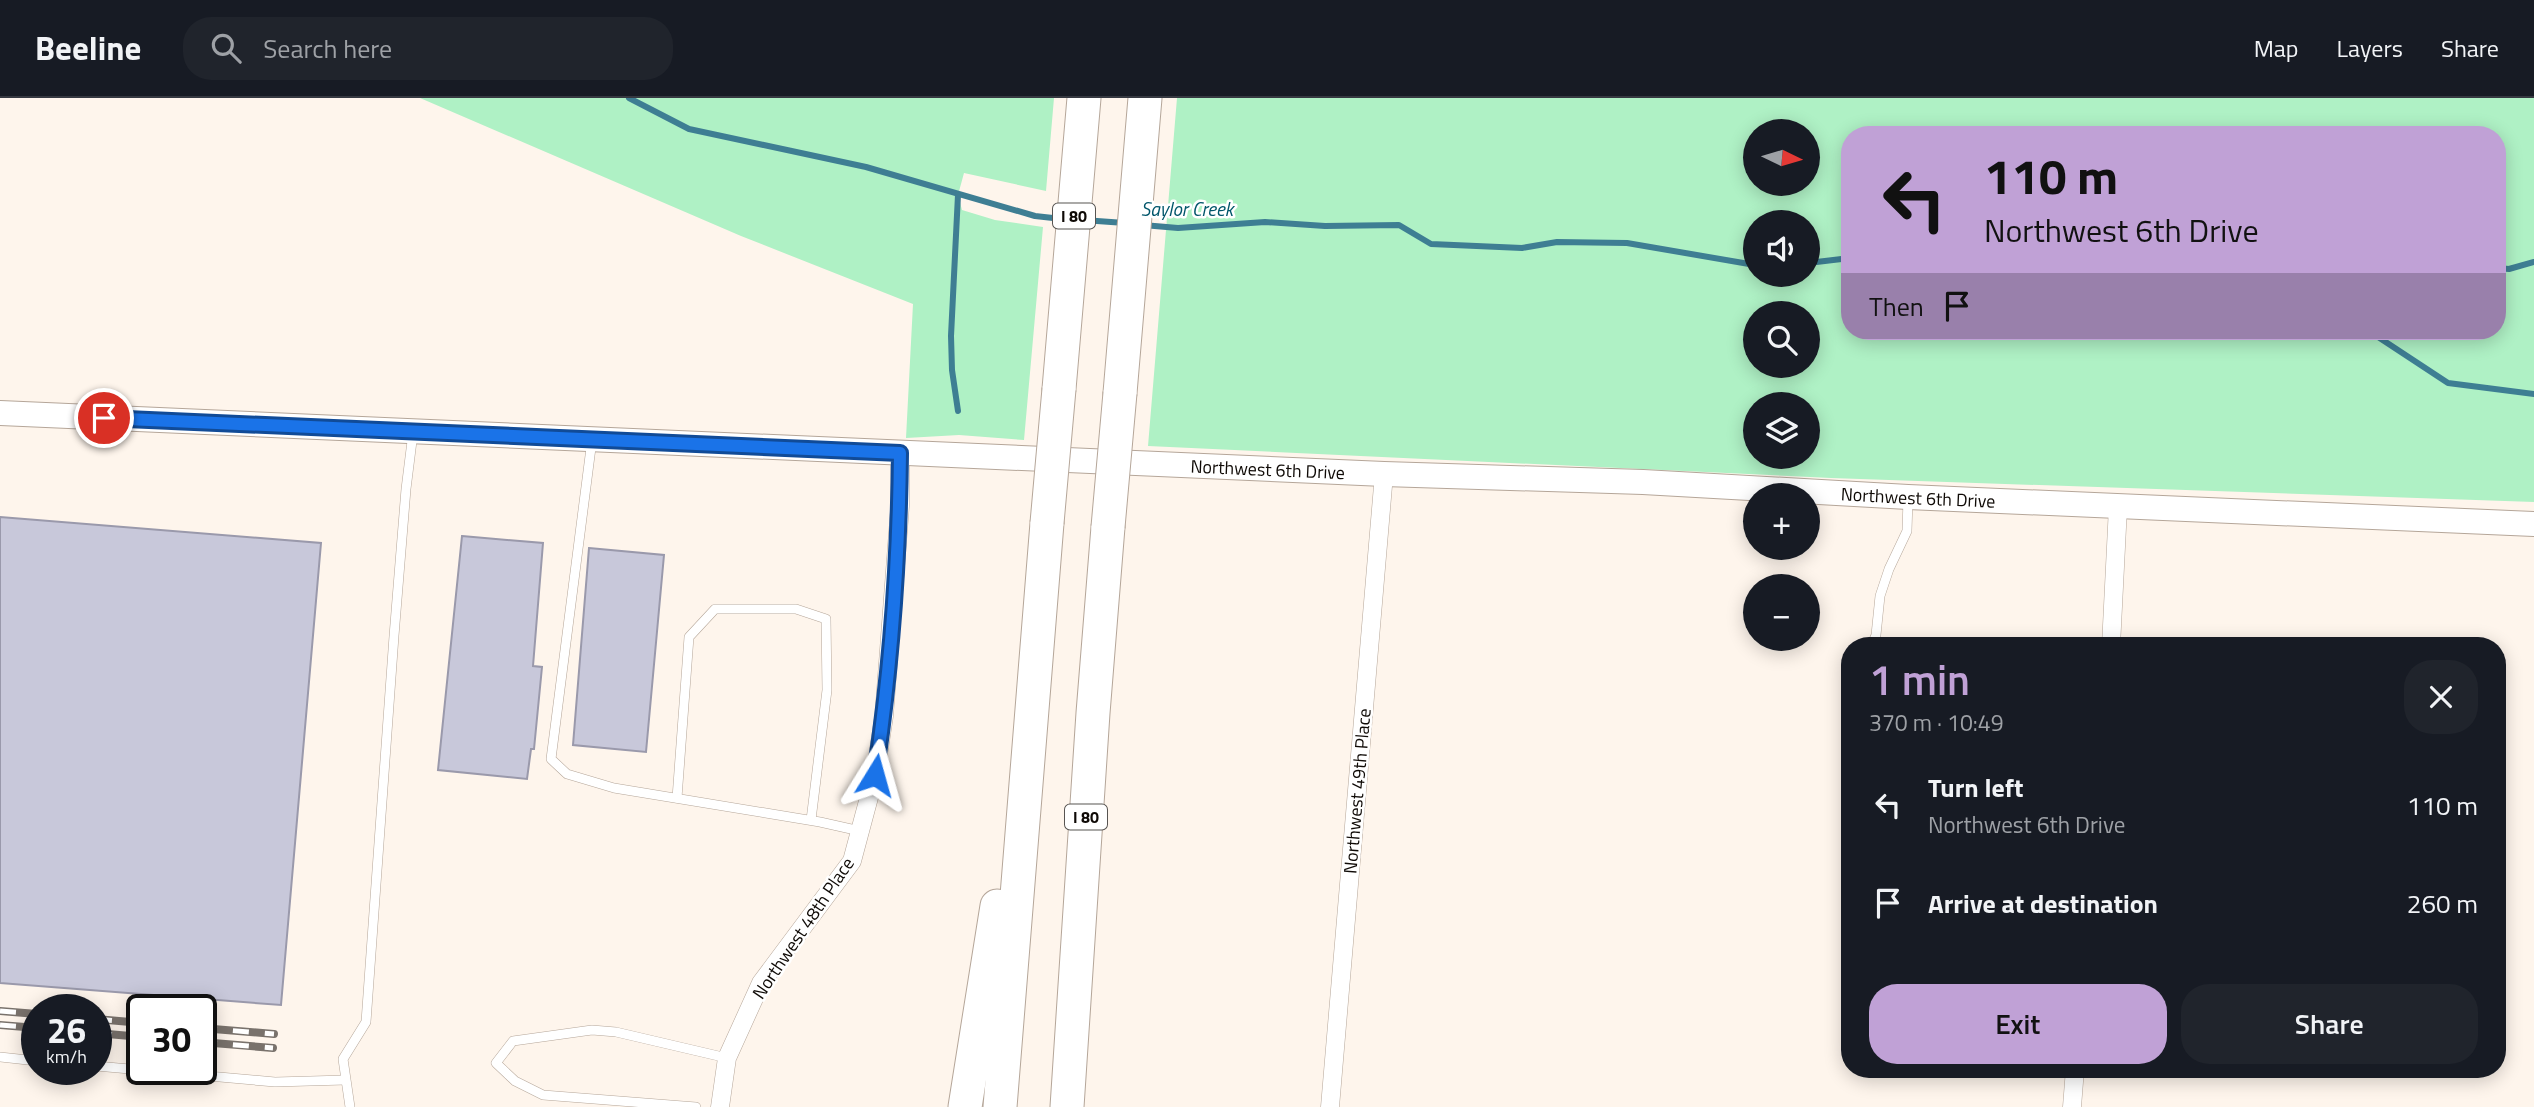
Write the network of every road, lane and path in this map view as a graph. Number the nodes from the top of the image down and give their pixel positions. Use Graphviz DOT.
graph roads {
  1 [pos="1084,98"];
  2 [pos="1144,98"];
  3 [pos="0,413"];
  4 [pos="413,431"];
  5 [pos="592,439"];
  6 [pos="900,453"];
  7 [pos="1384,474"];
  8 [pos="1908,498"];
  9 [pos="2118,507"];
  10 [pos="2534,524"];
  11 [pos="1875,637"];
  12 [pos="2111,637"];
  13 [pos="1034,690"];
  14 [pos="1093,713"];
  15 [pos="677,798"];
  16 [pos="811,820"];
  17 [pos="860,831"];
  18 [pos="0,1057"];
  19 [pos="727,1058"];
  20 [pos="21,1059"];
  21 [pos="112,1067"];
  22 [pos="2074,1078"];
  23 [pos="345,1080"];
  24 [pos="350,1107"];
  25 [pos="696,1107"];
  26 [pos="720,1107"];
  27 [pos="965,1107"];
  28 [pos="1000,1107"];
  29 [pos="1067,1107"];
  30 [pos="1087,1107"];
  31 [pos="1330,1107"];
  32 [pos="2072,1107"];
  1 -- 13 [label="highway, I 80, bridge"];
  2 -- 14 [label="highway, I 80, bridge"];
  3 -- 4 [label="main road, Northwest 6th Drive"];
  4 -- 5 [label="main road, Northwest 6th Drive"];
  4 -- 23 [label="lane"];
  5 -- 6 [label="main road, Northwest 6th Drive"];
  5 -- 15 [label="lane"];
  6 -- 7 [label="main road, Northwest 6th Drive"];
  6 -- 17 [label="street, Northwest 48th Place"];
  7 -- 8 [label="main road, Northwest 6th Drive"];
  7 -- 31 [label="street, Northwest 49th Place"];
  8 -- 9 [label="main road, Northwest 6th Drive"];
  8 -- 11 [label="lane"];
  9 -- 10 [label="main road, Northwest 6th Drive"];
  9 -- 12 [label="street"];
  13 -- 27 [label="highway"];
  13 -- 28 [label="highway, I 80"];
  14 -- 29 [label="highway, I 80"];
  14 -- 30 [label="highway"];
  15 -- 16 [label="lane"];
  15 -- 16 [label="lane"];
  16 -- 17 [label="lane"];
  17 -- 19 [label="street, Northwest 48th Place"];
  18 -- 20 [label="lane"];
  19 -- 25 [label="lane"];
  19 -- 26 [label="street, Northwest 48th Place"];
  21 -- 23 [label="lane"];
  22 -- 32 [label="street"];
  23 -- 24 [label="lane"];
}
